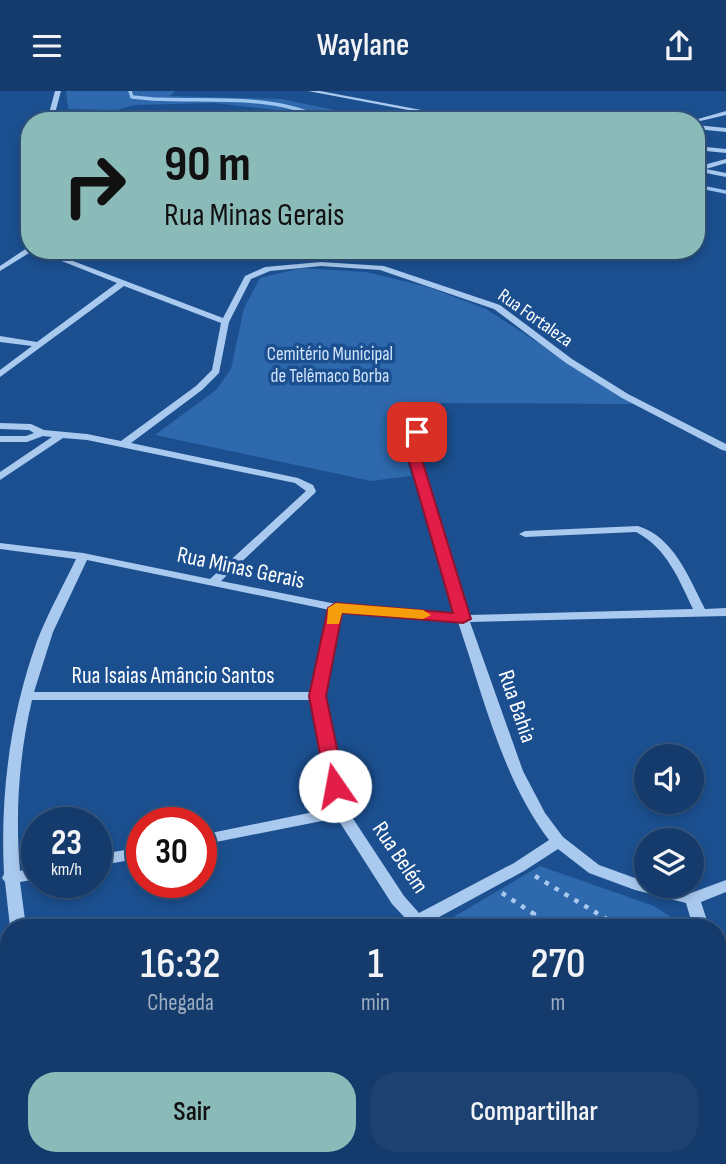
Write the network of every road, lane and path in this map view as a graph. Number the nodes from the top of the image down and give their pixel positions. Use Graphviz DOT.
graph roads {
  1 [pos="58,91"];
  2 [pos="311,91"];
  3 [pos="52,112"];
  4 [pos="427,112"];
  5 [pos="726,113"];
  6 [pos="705,118"];
  7 [pos="705,128"];
  8 [pos="726,130"];
  9 [pos="705,149"];
  10 [pos="726,151"];
  11 [pos="726,161"];
  12 [pos="705,167"];
  13 [pos="705,171"];
  14 [pos="726,175"];
  15 [pos="21,256"];
  16 [pos="59,259"];
  17 [pos="0,269"];
  18 [pos="121,284"];
  19 [pos="225,322"];
  20 [pos="0,339"];
  21 [pos="40,345"];
  22 [pos="0,375"];
  23 [pos="435,408"];
  24 [pos="0,426"];
  25 [pos="42,433"];
  26 [pos="61,435"];
  27 [pos="0,439"];
  28 [pos="123,444"];
  29 [pos="726,449"];
  30 [pos="0,477"];
  31 [pos="525,534"];
  32 [pos="0,546"];
  33 [pos="83,556"];
  34 [pos="213,582"];
  35 [pos="336,608"];
  36 [pos="701,613"];
  37 [pos="726,613"];
  38 [pos="463,619"];
  39 [pos="29,696"];
  40 [pos="318,696"];
  41 [pos="341,812"];
  42 [pos="217,837"];
  43 [pos="558,841"];
  44 [pos="519,867"];
  45 [pos="21,876"];
  46 [pos="10,878"];
  47 [pos="489,883"];
  48 [pos="726,886"];
  49 [pos="726,897"];
  50 [pos="691,899"];
  51 [pos="18,919"];
  52 [pos="411,919"];
  53 [pos="428,919"];
  54 [pos="530,919"];
  55 [pos="607,919"];
  56 [pos="698,919"];
  1 -- 3 [label="street"];
  2 -- 4 [label="street"];
  5 -- 6 [label="street"];
  7 -- 8 [label="street"];
  9 -- 10 [label="street"];
  11 -- 12 [label="street"];
  13 -- 14 [label="street"];
  15 -- 17 [label="street"];
  16 -- 18 [label="street"];
  18 -- 19 [label="street"];
  18 -- 21 [label="street"];
  19 -- 28 [label="street, Rua Fortaleza"];
  19 -- 29 [label="street, Rua Fortaleza"];
  20 -- 21 [label="street"];
  21 -- 22 [label="street"];
  23 -- 38 [label="street, Rua Bahia"];
  24 -- 25 [label="street"];
  25 -- 26 [label="street"];
  25 -- 27 [label="street"];
  26 -- 28 [label="street"];
  26 -- 30 [label="street"];
  28 -- 34 [label="street"];
  31 -- 36 [label="street"];
  32 -- 33 [label="street, Rua Minas Gerais"];
  33 -- 34 [label="street, Rua Minas Gerais"];
  33 -- 39 [label="street"];
  34 -- 35 [label="street, Rua Minas Gerais"];
  35 -- 38 [label="street, Rua Minas Gerais"];
  35 -- 40 [label="street, Rua Belém"];
  36 -- 37 [label="street, Rua Minas Gerais"];
  36 -- 38 [label="street, Rua Minas Gerais"];
  38 -- 43 [label="street, Rua Bahia"];
  39 -- 40 [label="street, Rua Isaias Amâncio Santos"];
  39 -- 46 [label="street"];
  40 -- 41 [label="street, Rua Belém"];
  41 -- 42 [label="street"];
  41 -- 52 [label="street, Rua Belém"];
  43 -- 44 [label="street"];
  43 -- 50 [label="street, Rua Bahia"];
  44 -- 47 [label="street"];
  44 -- 55 [label="path"];
  45 -- 46 [label="street"];
  46 -- 51 [label="street"];
  47 -- 53 [label="street"];
  47 -- 54 [label="path"];
  48 -- 50 [label="street"];
  49 -- 50 [label="street, Rua Bahia"];
  50 -- 56 [label="street"];
}
